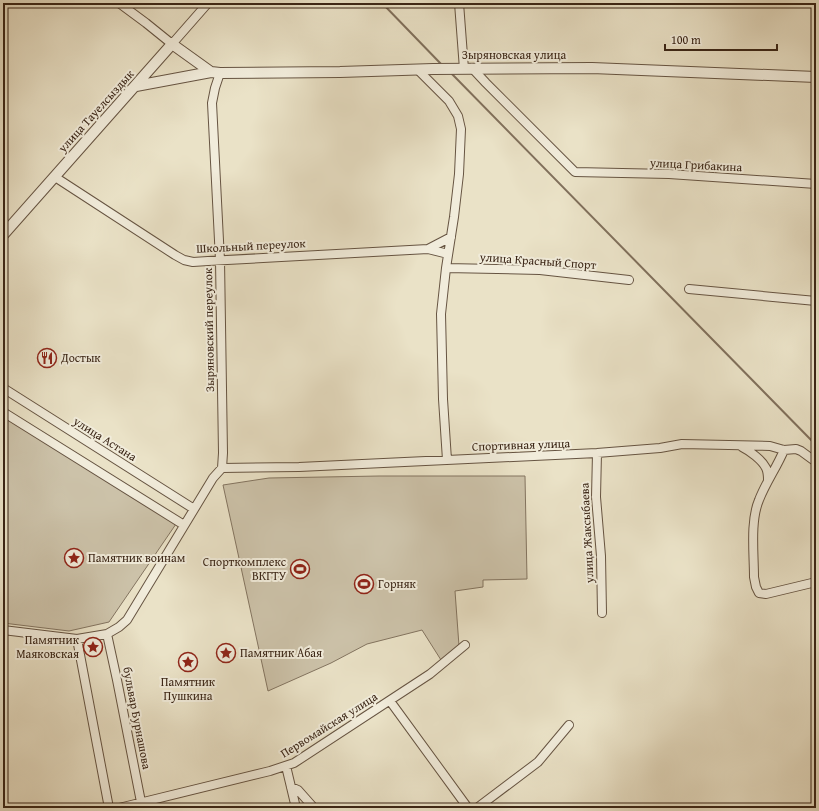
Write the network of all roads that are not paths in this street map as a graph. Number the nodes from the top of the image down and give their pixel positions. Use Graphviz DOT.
graph roads {
  1 [pos="119,3"];
  2 [pos="208,3"];
  3 [pos="458,3"];
  4 [pos="172,44"];
  5 [pos="468,69"];
  6 [pos="418,70"];
  7 [pos="216,73"];
  8 [pos="816,77"];
  9 [pos="136,86"];
  10 [pos="54,177"];
  11 [pos="816,184"];
  12 [pos="3,235"];
  13 [pos="450,237"];
  14 [pos="428,249"];
  15 [pos="448,254"];
  16 [pos="220,260"];
  17 [pos="446,268"];
  18 [pos="628,280"];
  19 [pos="689,289"];
  20 [pos="816,301"];
  21 [pos="3,388"];
  22 [pos="3,412"];
  23 [pos="741,446"];
  24 [pos="784,450"];
  25 [pos="596,453"];
  26 [pos="447,460"];
  27 [pos="816,462"];
  28 [pos="222,468"];
  29 [pos="768,480"];
  30 [pos="194,509"];
  31 [pos="184,525"];
  32 [pos="816,582"];
  33 [pos="602,613"];
  34 [pos="3,630"];
  35 [pos="107,634"];
  36 [pos="77,639"];
  37 [pos="465,645"];
  38 [pos="390,701"];
  39 [pos="569,725"];
  40 [pos="286,766"];
  41 [pos="291,787"];
  42 [pos="142,806"];
  43 [pos="109,808"];
  44 [pos="120,808"];
  45 [pos="296,808"];
  46 [pos="314,808"];
  47 [pos="468,808"];
  48 [pos="477,808"];
  1 -- 4 [label="street"];
  2 -- 4 [label="street, улица Тауелсыздык"];
  3 -- 5 [label="street"];
  4 -- 7 [label="street"];
  4 -- 9 [label="street, улица Тауелсыздык"];
  5 -- 6 [label="street, Зыряновская улица"];
  5 -- 8 [label="street, Зыряновская улица"];
  5 -- 11 [label="street, улица Грибакина"];
  6 -- 7 [label="street, Зыряновская улица"];
  6 -- 13 [label="street"];
  7 -- 9 [label="street, Зыряновская улица"];
  7 -- 16 [label="street, Зыряновский переулок"];
  9 -- 10 [label="street, улица Тауелсыздык"];
  10 -- 12 [label="street, улица Тауелсыздык"];
  10 -- 16 [label="street, Школьный переулок"];
  13 -- 14 [label="street"];
  13 -- 15 [label="street"];
  14 -- 15 [label="street, Школьный переулок"];
  14 -- 16 [label="street, Школьный переулок"];
  15 -- 17 [label="street"];
  16 -- 28 [label="street, Зыряновский переулок"];
  17 -- 18 [label="street, улица Красный Спорт"];
  17 -- 26 [label="street"];
  19 -- 20 [label="street"];
  21 -- 30 [label="street, улица Астана"];
  22 -- 31 [label="street"];
  23 -- 24 [label="street, Спортивная улица"];
  23 -- 25 [label="street, Спортивная улица"];
  23 -- 29 [label="street"];
  24 -- 27 [label="street, Спортивная улица"];
  24 -- 29 [label="street"];
  25 -- 26 [label="street, Спортивная улица"];
  25 -- 33 [label="street, улица Жаксыбаева"];
  26 -- 28 [label="street, Спортивная улица"];
  28 -- 30 [label="street"];
  29 -- 32 [label="street"];
  30 -- 31 [label="street"];
  31 -- 35 [label="street"];
  34 -- 36 [label="street"];
  35 -- 36 [label="street"];
  35 -- 42 [label="street, бульвар Бурнашова"];
  36 -- 43 [label="street"];
  37 -- 38 [label="street, Первомайская улица"];
  38 -- 40 [label="street, Первомайская улица"];
  38 -- 47 [label="street"];
  39 -- 48 [label="street"];
  40 -- 41 [label="street"];
  40 -- 42 [label="street, Первомайская улица"];
  41 -- 45 [label="street"];
  41 -- 46 [label="street"];
  42 -- 44 [label="street, Первомайская улица"];
}
